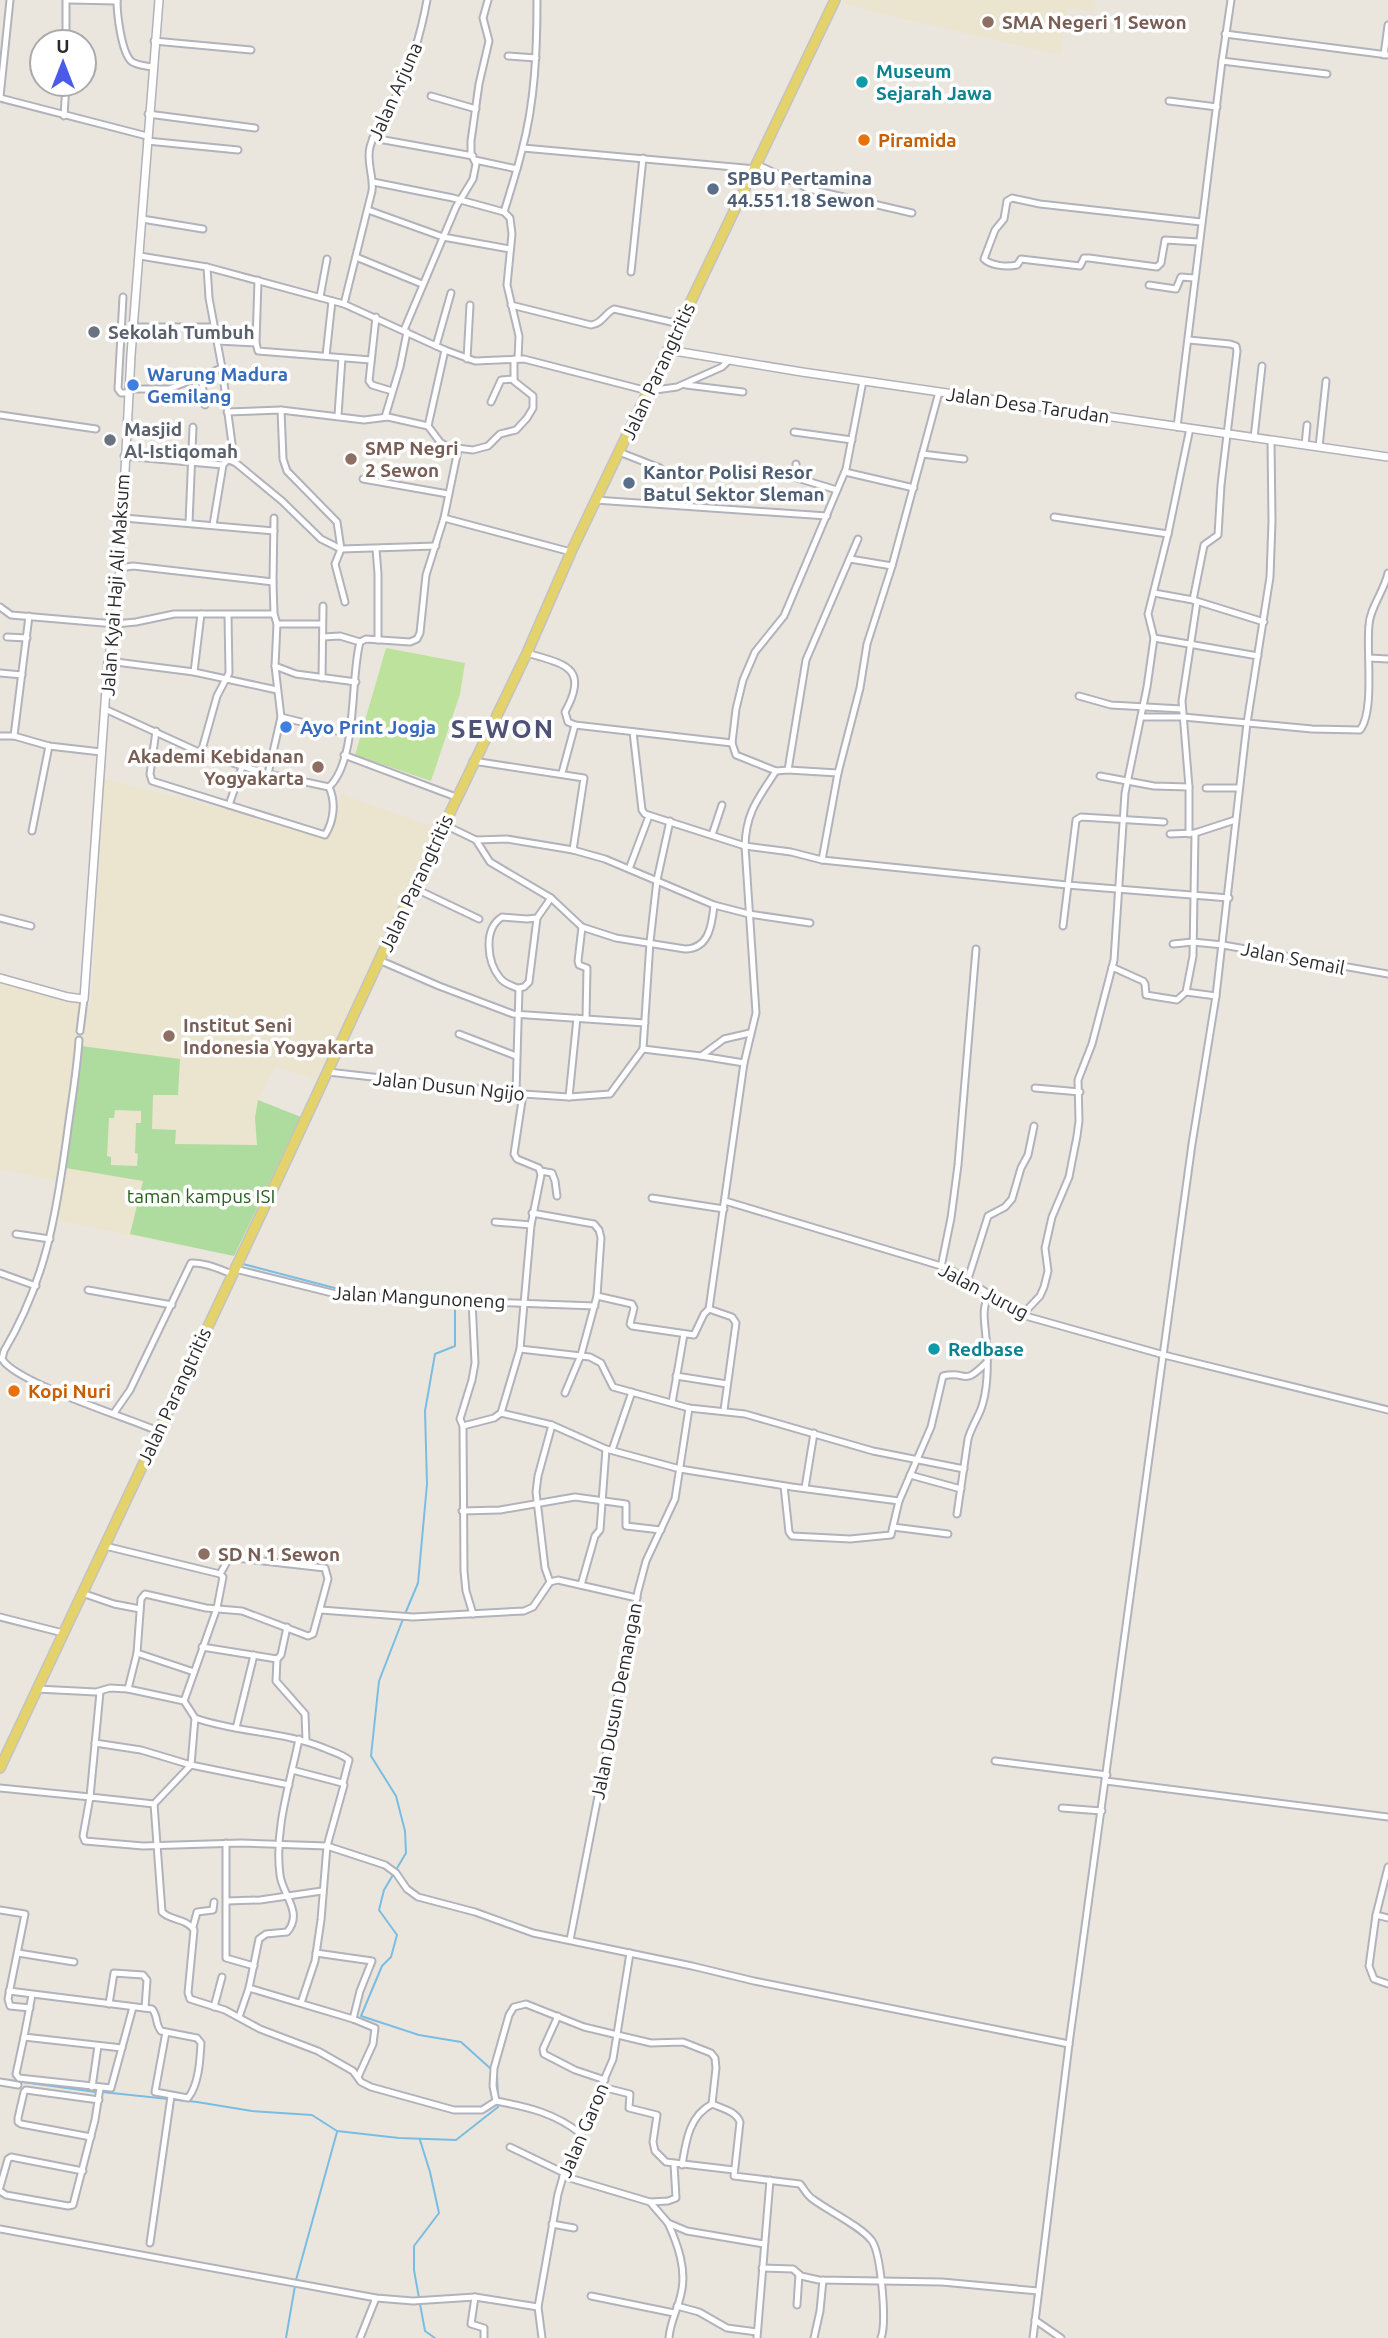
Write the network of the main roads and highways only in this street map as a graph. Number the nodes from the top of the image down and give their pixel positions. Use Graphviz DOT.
graph roads {
  1 [pos="835,0"];
  2 [pos="0,1768"];
  1 -- 2 [label="main road, Jalan Parangtritis"];
}
